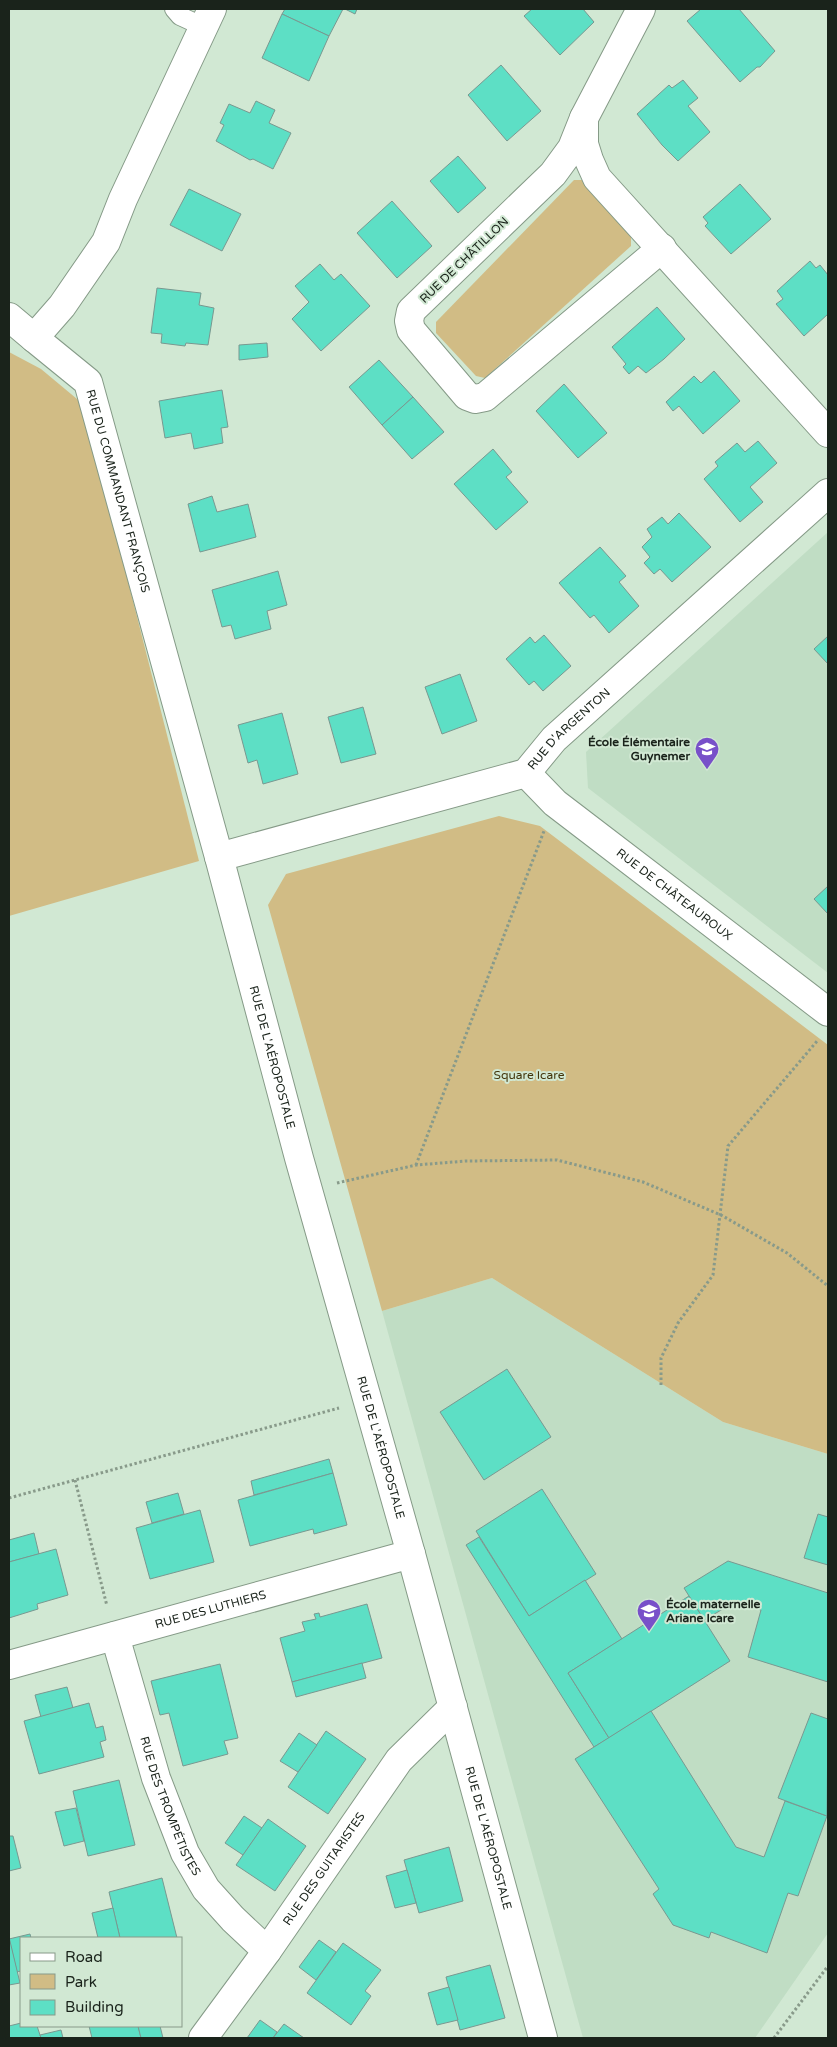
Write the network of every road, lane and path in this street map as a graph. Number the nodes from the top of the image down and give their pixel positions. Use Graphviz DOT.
graph roads {
  1 [pos="174,9"];
  2 [pos="641,9"];
  3 [pos="208,18"];
  4 [pos="584,118"];
  5 [pos="662,248"];
  6 [pos="9,317"];
  7 [pos="34,338"];
  8 [pos="828,433"];
  9 [pos="828,493"];
  10 [pos="526,773"];
  11 [pos="555,803"];
  12 [pos="219,857"];
  13 [pos="825,1024"];
  14 [pos="416,1165"];
  15 [pos="308,1191"];
  16 [pos="721,1215"];
  17 [pos="828,1286"];
  18 [pos="661,1385"];
  19 [pos="368,1400"];
  20 [pos="75,1480"];
  21 [pos="9,1498"];
  22 [pos="411,1554"];
  23 [pos="115,1636"];
  24 [pos="9,1665"];
  25 [pos="453,1707"];
  26 [pos="267,1951"];
  27 [pos="828,1966"];
  28 [pos="203,2038"];
  29 [pos="543,2038"];
  30 [pos="774,2038"];
  1 -- 3 [label="lane"];
  2 -- 4 [label="street, RUE DE CHÂTILLON"];
  3 -- 7 [label="street"];
  4 -- 5 [label="street, RUE DE CHÂTILLON"];
  4 -- 5 [label="street, RUE DE CHÂTILLON"];
  5 -- 8 [label="street, RUE DE CHÂTILLON"];
  6 -- 7 [label="street, RUE DU COMMANDANT FRANÇOIS"];
  7 -- 12 [label="street, RUE DU COMMANDANT FRANÇOIS"];
  9 -- 10 [label="street, RUE D'ARGENTON"];
  10 -- 11 [label="street, RUE DE CHÂTEAUROUX"];
  10 -- 12 [label="street, RUE D'ARGENTON"];
  11 -- 13 [label="street, RUE DE CHÂTEAUROUX"];
  11 -- 14 [label="path"];
  12 -- 15 [label="street, RUE DE L'AÉROPOSTALE"];
  13 -- 16 [label="path"];
  14 -- 15 [label="path"];
  14 -- 16 [label="path"];
  15 -- 19 [label="street, RUE DE L'AÉROPOSTALE"];
  16 -- 17 [label="path"];
  16 -- 18 [label="path"];
  19 -- 20 [label="path"];
  19 -- 22 [label="street, RUE DE L'AÉROPOSTALE"];
  20 -- 21 [label="path"];
  20 -- 23 [label="path"];
  22 -- 23 [label="street, RUE DES LUTHIERS"];
  22 -- 25 [label="street, RUE DE L'AÉROPOSTALE"];
  23 -- 24 [label="street, RUE DES LUTHIERS"];
  23 -- 26 [label="street, RUE DES TROMPÉTISTES"];
  25 -- 26 [label="street, RUE DES GUITARISTES"];
  25 -- 29 [label="street, RUE DE L'AÉROPOSTALE"];
  26 -- 28 [label="street, RUE DES GUITARISTES"];
  27 -- 30 [label="path"];
}
